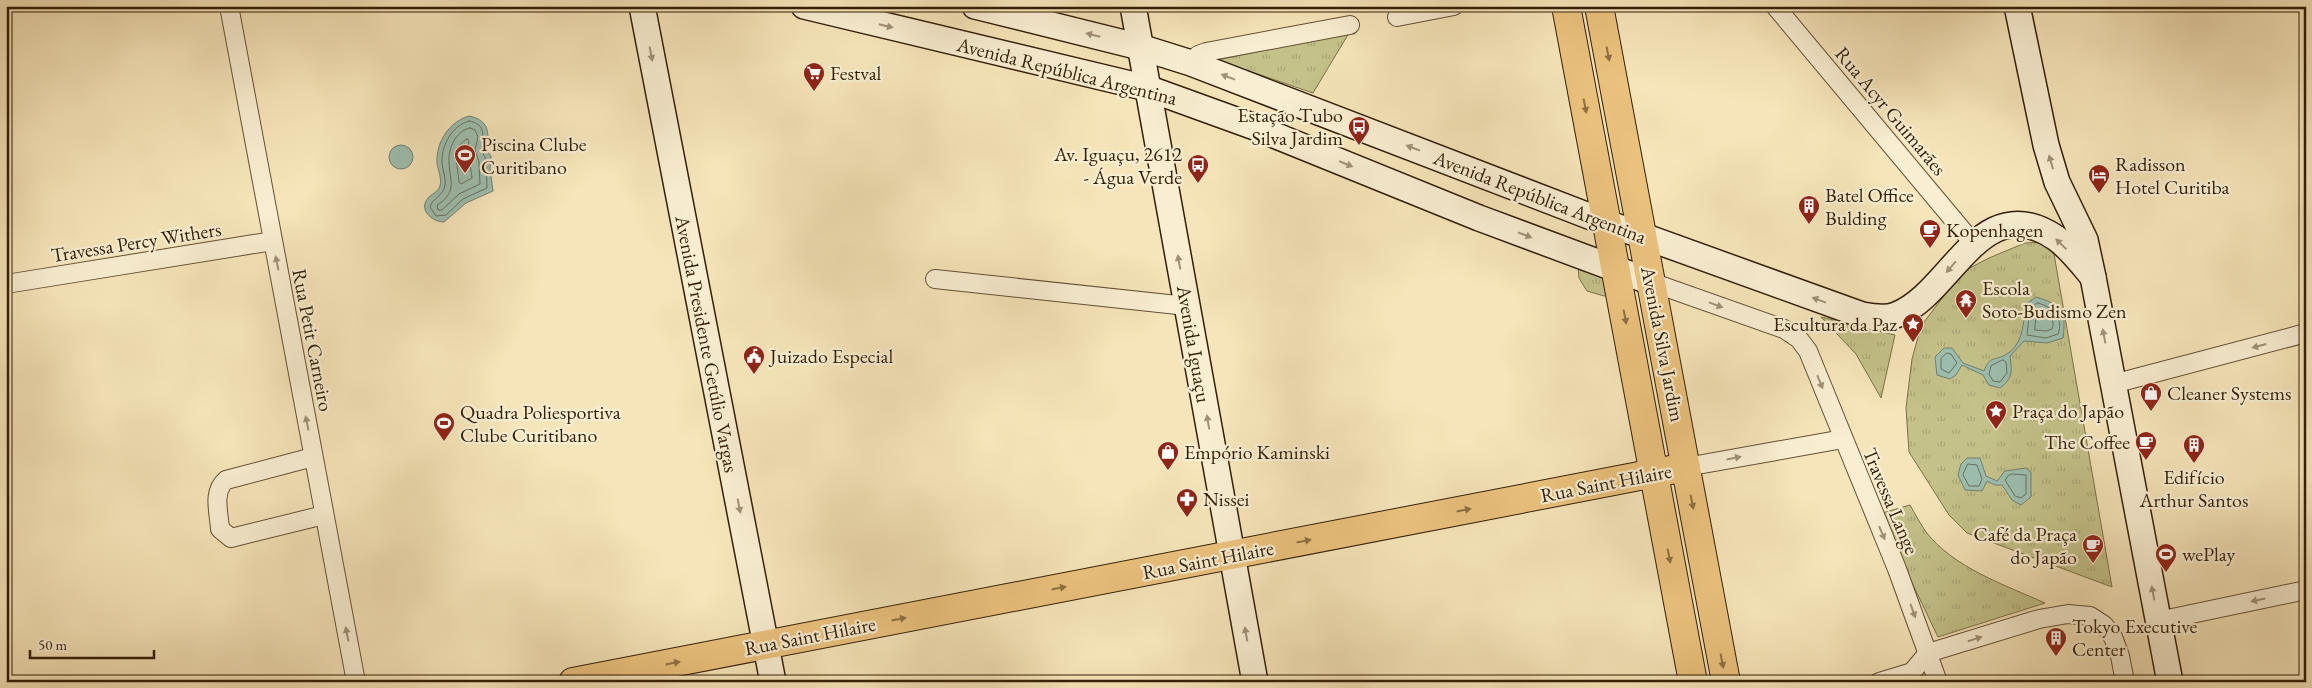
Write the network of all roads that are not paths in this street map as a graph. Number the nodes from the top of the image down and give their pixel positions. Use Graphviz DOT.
graph roads {
  1 [pos="229,6"];
  2 [pos="642,6"];
  3 [pos="804,6"];
  4 [pos="975,6"];
  5 [pos="1133,6"];
  6 [pos="1454,6"];
  7 [pos="1566,6"];
  8 [pos="1599,6"];
  9 [pos="1775,6"];
  10 [pos="2017,6"];
  11 [pos="1397,17"];
  12 [pos="1350,25"];
  13 [pos="1140,47"];
  14 [pos="1191,63"];
  15 [pos="1147,88"];
  16 [pos="1196,106"];
  17 [pos="1622,128"];
  18 [pos="1156,139"];
  19 [pos="1598,173"];
  20 [pos="1607,223"];
  21 [pos="1643,236"];
  22 [pos="273,241"];
  23 [pos="1973,243"];
  24 [pos="1616,270"];
  25 [pos="2093,276"];
  26 [pos="935,279"];
  27 [pos="1651,282"];
  28 [pos="6,284"];
  29 [pos="1187,306"];
  30 [pos="2306,333"];
  31 [pos="1799,339"];
  32 [pos="2113,384"];
  33 [pos="1843,439"];
  34 [pos="313,457"];
  35 [pos="1686,468"];
  36 [pos="1654,474"];
  37 [pos="324,515"];
  38 [pos="1232,555"];
  39 [pos="2306,590"];
  40 [pos="2158,622"];
  41 [pos="766,645"];
  42 [pos="1928,653"];
  43 [pos="356,682"];
  44 [pos="573,682"];
  45 [pos="773,682"];
  46 [pos="1255,682"];
  47 [pos="1693,682"];
  48 [pos="1726,682"];
  49 [pos="1879,682"];
  50 [pos="1938,682"];
  51 [pos="2125,682"];
  52 [pos="2170,682"];
  1 -- 22 [label="street, Rua Petit Carneiro"];
  2 -- 41 [label="main road, Avenida Presidente Getúlio Vargas, one-way"];
  3 -- 15 [label="main road, Avenida República Argentina, one-way"];
  13 -- 4 [label="main road, Avenida República Argentina, one-way"];
  5 -- 13 [label="main road, Avenida Iguaçu"];
  6 -- 11 [label="street"];
  7 -- 19 [label="main road, Avenida Silva Jardim, one-way"];
  8 -- 17 [label="main road, Avenida Silva Jardim, one-way"];
  9 -- 23 [label="street, Rua Acyr Guimarães"];
  25 -- 10 [label="main road, one-way"];
  12 -- 14 [label="street"];
  13 -- 14 [label="main road, Avenida República Argentina"];
  13 -- 15 [label="main road, Avenida Iguaçu"];
  20 -- 14 [label="main road, Avenida República Argentina, one-way"];
  15 -- 16 [label="main road, Avenida República Argentina"];
  15 -- 18 [label="main road, Avenida Iguaçu"];
  16 -- 18 [label="main road"];
  16 -- 24 [label="main road, Avenida República Argentina, one-way"];
  17 -- 19 [label="main road"];
  17 -- 21 [label="main road, Avenida Silva Jardim"];
  29 -- 18 [label="main road, Avenida Iguaçu, one-way"];
  19 -- 20 [label="main road, Avenida Silva Jardim"];
  20 -- 21 [label="main road, Avenida República Argentina"];
  20 -- 24 [label="main road, Avenida Silva Jardim"];
  23 -- 21 [label="main road, Avenida República Argentina, one-way"];
  21 -- 27 [label="main road, Avenida Silva Jardim"];
  22 -- 28 [label="street, Travessa Percy Withers"];
  34 -- 22 [label="street, Rua Petit Carneiro, one-way"];
  25 -- 23 [label="main road, Avenida República Argentina, one-way"];
  24 -- 27 [label="main road, Avenida República Argentina"];
  24 -- 36 [label="main road, Avenida Silva Jardim, one-way"];
  32 -- 25 [label="main road, one-way"];
  26 -- 29 [label="street"];
  27 -- 31 [label="street, Avenida República Argentina, one-way"];
  27 -- 35 [label="main road, Avenida Silva Jardim"];
  38 -- 29 [label="main road, Avenida Iguaçu, one-way"];
  30 -- 32 [label="street, one-way"];
  31 -- 33 [label="street, Travessa Lange, one-way"];
  40 -- 32 [label="main road, one-way"];
  35 -- 33 [label="street, Rua Saint Hilaire, one-way"];
  33 -- 42 [label="street, Travessa Lange, one-way"];
  34 -- 37 [label="street, Rua Petit Carneiro"];
  34 -- 37 [label="street"];
  35 -- 36 [label="main road, Rua Saint Hilaire"];
  35 -- 48 [label="main road, Avenida Silva Jardim, one-way"];
  38 -- 36 [label="main road, Rua Saint Hilaire, one-way"];
  36 -- 47 [label="main road, Avenida Silva Jardim, one-way"];
  43 -- 37 [label="street, Rua Petit Carneiro, one-way"];
  41 -- 38 [label="main road, Rua Saint Hilaire, one-way"];
  46 -- 38 [label="main road, Avenida Iguaçu, one-way"];
  39 -- 40 [label="street, one-way"];
  40 -- 52 [label="main road"];
  44 -- 41 [label="main road, Rua Saint Hilaire, one-way"];
  41 -- 45 [label="main road, Avenida Presidente Getúlio Vargas"];
  42 -- 49 [label="street"];
  42 -- 50 [label="street, Travessa Lange"];
  42 -- 51 [label="street, one-way"];
}
